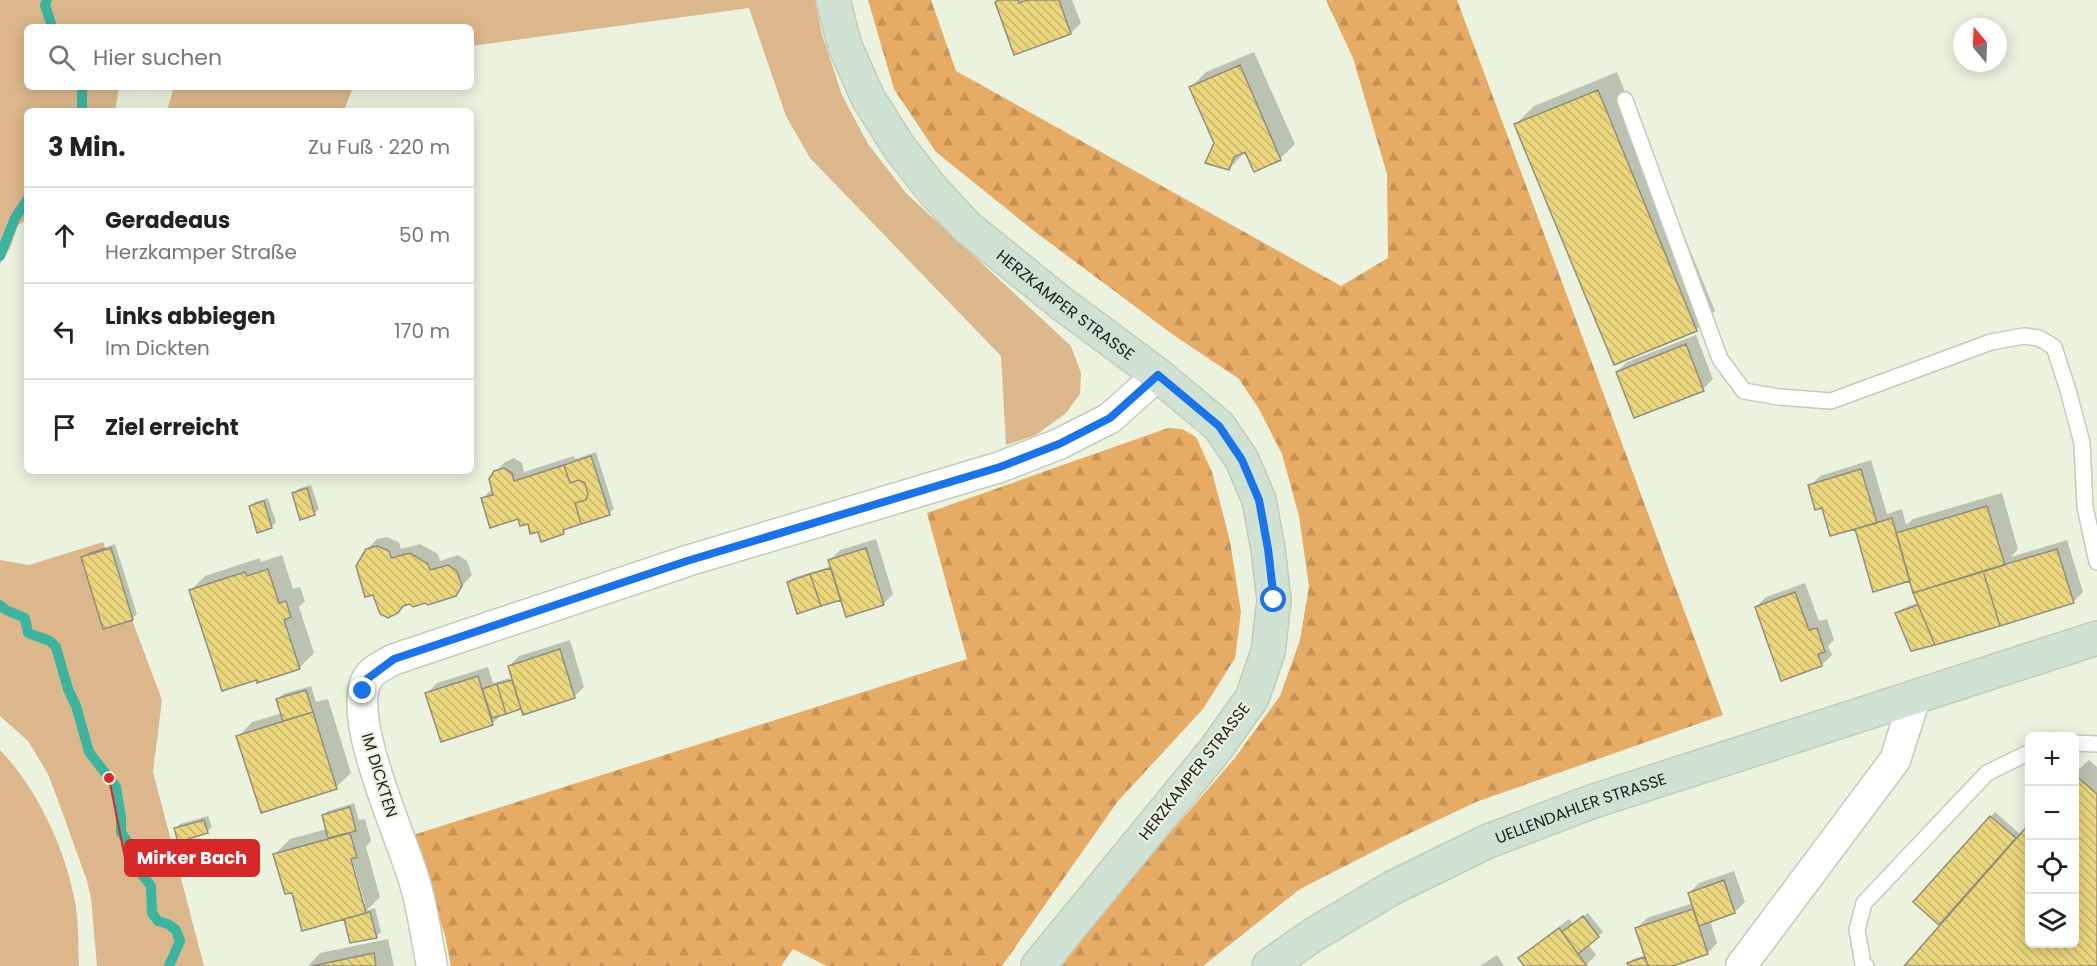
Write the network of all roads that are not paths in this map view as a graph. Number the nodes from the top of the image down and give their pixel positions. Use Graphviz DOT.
graph roads {
  1 [pos="833,0"];
  2 [pos="1624,100"];
  3 [pos="1158,375"];
  4 [pos="2097,562"];
  5 [pos="2097,638"];
  6 [pos="1915,698"];
  7 [pos="2079,743"];
  8 [pos="2097,744"];
  9 [pos="2025,754"];
  10 [pos="432,966"];
  11 [pos="1038,966"];
  12 [pos="1269,966"];
  13 [pos="1741,966"];
  14 [pos="1866,966"];
  1 -- 3 [label="main road, HERZKAMPER STRASSE"];
  2 -- 4 [label="lane"];
  3 -- 10 [label="street, IM DICKTEN"];
  3 -- 11 [label="main road, HERZKAMPER STRASSE"];
  5 -- 6 [label="main road, UELLENDAHLER STRASSE"];
  6 -- 12 [label="main road, UELLENDAHLER STRASSE"];
  6 -- 13 [label="street"];
  7 -- 8 [label="lane"];
  9 -- 14 [label="lane"];
}
